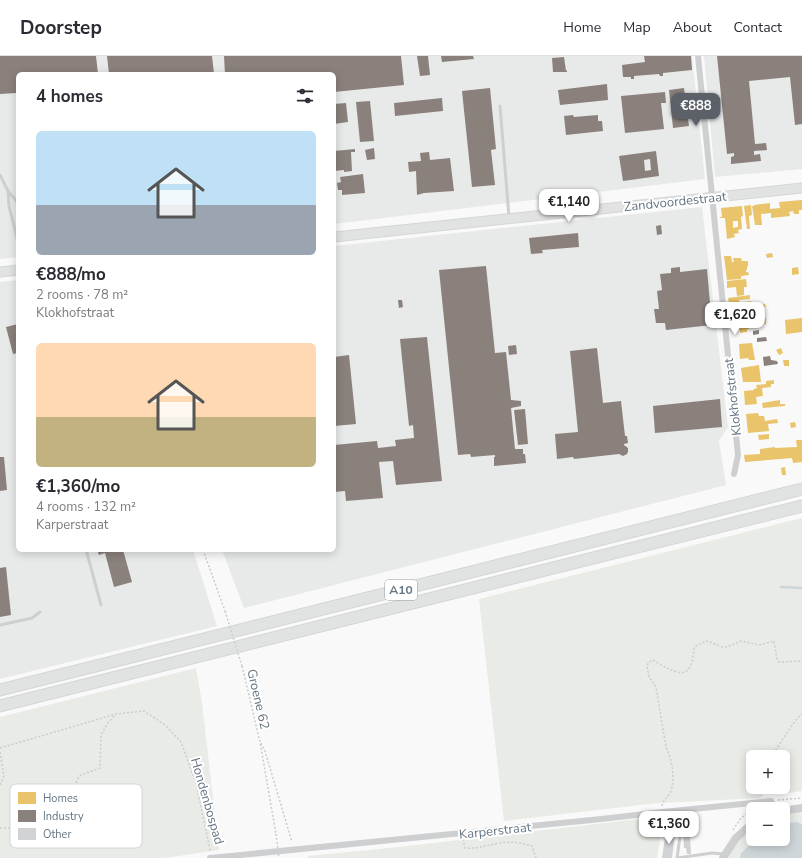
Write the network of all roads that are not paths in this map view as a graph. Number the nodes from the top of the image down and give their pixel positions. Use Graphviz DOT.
graph roads {
  1 [pos="698,56"];
  2 [pos="500,106"];
  3 [pos="0,175"];
  4 [pos="802,188"];
  5 [pos="8,191"];
  6 [pos="712,197"];
  7 [pos="16,201"];
  8 [pos="509,218"];
  9 [pos="16,234"];
  10 [pos="336,237"];
  11 [pos="16,270"];
  12 [pos="0,272"];
  13 [pos="734,474"];
  14 [pos="802,489"];
  15 [pos="802,506"];
  16 [pos="87,553"];
  17 [pos="102,605"];
  18 [pos="40,612"];
  19 [pos="0,625"];
  20 [pos="0,690"];
  21 [pos="0,706"];
  22 [pos="760,802"];
  23 [pos="772,802"];
  24 [pos="746,803"];
  25 [pos="802,808"];
  26 [pos="684,809"];
  27 [pos="790,810"];
  28 [pos="746,829"];
  29 [pos="724,856"];
  30 [pos="219,857"];
  31 [pos="210,858"];
  1 -- 6 [label="street, Klokhofstraat"];
  2 -- 8 [label="lane"];
  3 -- 5 [label="lane"];
  4 -- 6 [label="main road, Zandvoordestraat"];
  5 -- 7 [label="lane"];
  5 -- 9 [label="lane"];
  6 -- 8 [label="main road, Zandvoordestraat"];
  6 -- 13 [label="street, Klokhofstraat"];
  8 -- 10 [label="main road, Zandvoordestraat"];
  11 -- 12 [label="main road"];
  14 -- 20 [label="highway, A10"];
  15 -- 21 [label="highway, A10"];
  16 -- 17 [label="lane"];
  18 -- 19 [label="lane"];
  22 -- 23 [label="street, Karperstraat"];
  24 -- 26 [label="street, Karperstraat"];
  25 -- 27 [label="street"];
  26 -- 29 [label="lane"];
  26 -- 30 [label="street, Karperstraat"];
  28 -- 29 [label="street"];
  30 -- 31 [label="street, Karperstraat"];
}
